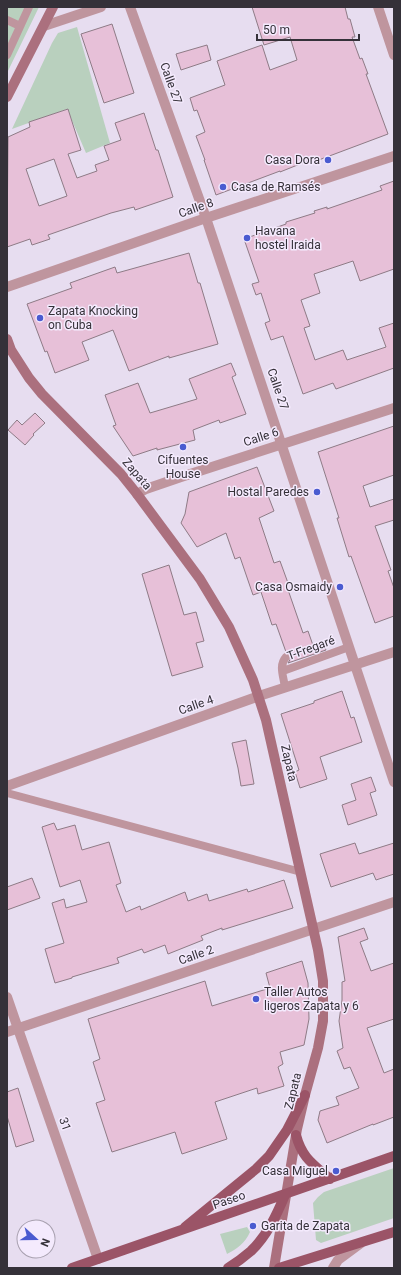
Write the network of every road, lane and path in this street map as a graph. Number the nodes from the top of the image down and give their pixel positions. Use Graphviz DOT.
graph roads {
  1 [pos="29,7"];
  2 [pos="53,7"];
  3 [pos="101,7"];
  4 [pos="130,7"];
  5 [pos="378,7"];
  6 [pos="7,20"];
  7 [pos="20,26"];
  8 [pos="44,26"];
  9 [pos="394,54"];
  10 [pos="7,55"];
  11 [pos="7,97"];
  12 [pos="394,156"];
  13 [pos="206,218"];
  14 [pos="7,287"];
  15 [pos="7,339"];
  16 [pos="9,351"];
  17 [pos="394,408"];
  18 [pos="282,443"];
  19 [pos="137,494"];
  20 [pos="348,647"];
  21 [pos="394,652"];
  22 [pos="286,657"];
  23 [pos="354,665"];
  24 [pos="283,671"];
  25 [pos="285,688"];
  26 [pos="259,696"];
  27 [pos="394,782"];
  28 [pos="7,786"];
  29 [pos="7,793"];
  30 [pos="301,872"];
  31 [pos="394,902"];
  32 [pos="314,930"];
  33 [pos="7,997"];
  34 [pos="18,1029"];
  35 [pos="7,1032"];
  36 [pos="305,1095"];
  37 [pos="296,1135"];
  38 [pos="394,1156"];
  39 [pos="330,1179"];
  40 [pos="286,1195"];
  41 [pos="180,1231"];
  42 [pos="394,1232"];
  43 [pos="362,1242"];
  44 [pos="98,1259"];
  45 [pos="72,1268"];
  46 [pos="228,1268"];
  47 [pos="274,1268"];
  48 [pos="279,1268"];
  49 [pos="308,1268"];
  50 [pos="333,1268"];
  1 -- 7 [label="lane"];
  2 -- 8 [label="main road"];
  3 -- 8 [label="street"];
  4 -- 13 [label="street, Calle 27"];
  5 -- 9 [label="street"];
  6 -- 7 [label="lane"];
  7 -- 10 [label="lane"];
  8 -- 11 [label="main road"];
  12 -- 13 [label="street, Calle 8"];
  13 -- 14 [label="street, Calle 8"];
  13 -- 18 [label="street, Calle 27"];
  15 -- 16 [label="main road, Zapata"];
  16 -- 19 [label="main road, Zapata"];
  17 -- 18 [label="street, Calle 6"];
  18 -- 19 [label="street, Calle 6"];
  18 -- 20 [label="street, Calle 27"];
  19 -- 26 [label="main road, Zapata"];
  20 -- 23 [label="street, Calle 27"];
  20 -- 24 [label="lane, T-Fregaré"];
  21 -- 23 [label="street, Calle 4"];
  22 -- 24 [label="lane, T-Fregaré"];
  23 -- 25 [label="street, Calle 4"];
  23 -- 27 [label="street, Calle 27"];
  24 -- 25 [label="lane, T-Fregaré"];
  25 -- 26 [label="street, Calle 4"];
  26 -- 28 [label="street, Calle 4"];
  26 -- 30 [label="main road, Zapata"];
  29 -- 30 [label="lane"];
  30 -- 32 [label="main road, Zapata"];
  31 -- 32 [label="street, Calle 2"];
  32 -- 34 [label="street, Calle 2"];
  32 -- 36 [label="main road, Zapata"];
  33 -- 34 [label="street, 31"];
  34 -- 35 [label="street, Calle 2"];
  34 -- 44 [label="street, 31"];
  36 -- 37 [label="main road, Zapata"];
  36 -- 41 [label="main road"];
  37 -- 39 [label="main road"];
  37 -- 40 [label="main road, Zapata"];
  38 -- 39 [label="main road, Paseo"];
  39 -- 40 [label="main road, Paseo"];
  40 -- 41 [label="main road, Paseo"];
  40 -- 46 [label="main road"];
  40 -- 47 [label="main road, Zapata"];
  41 -- 44 [label="main road, Paseo"];
  42 -- 43 [label="main road"];
  43 -- 48 [label="main road"];
  43 -- 49 [label="main road"];
  43 -- 50 [label="street"];
  44 -- 45 [label="main road, Paseo"];
}
